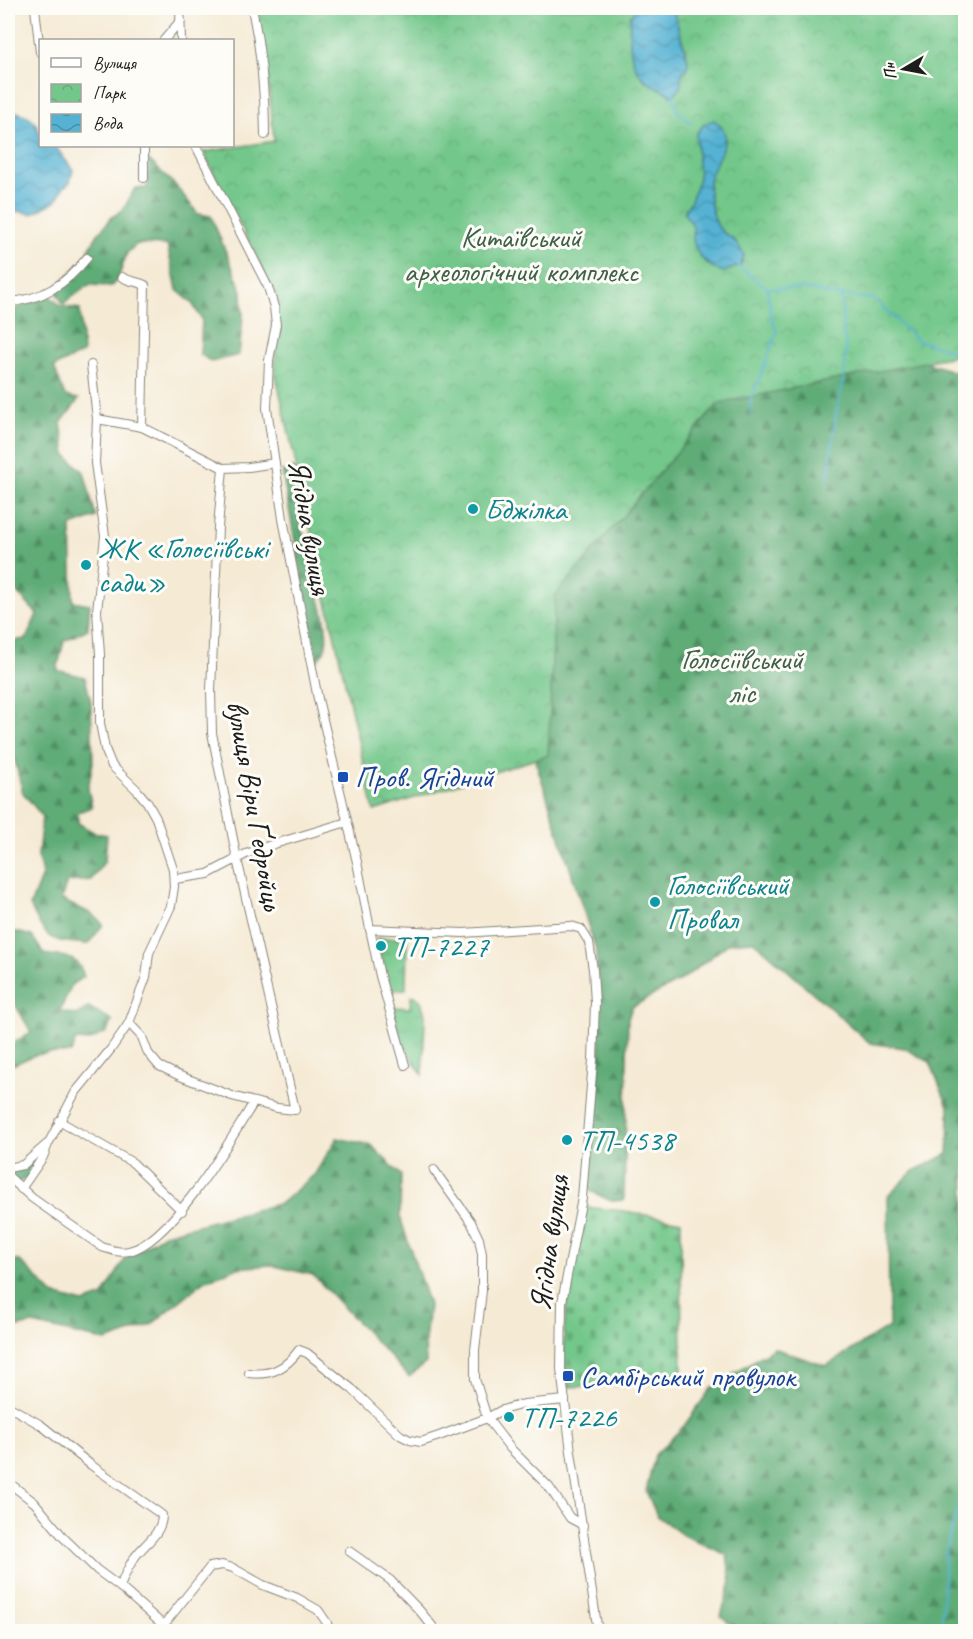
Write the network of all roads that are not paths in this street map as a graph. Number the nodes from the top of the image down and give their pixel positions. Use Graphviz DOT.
graph roads {
  1 [pos="35,8"];
  2 [pos="180,8"];
  3 [pos="252,8"];
  4 [pos="181,20"];
  5 [pos="165,39"];
  6 [pos="181,39"];
  7 [pos="39,43"];
  8 [pos="265,135"];
  9 [pos="144,147"];
  10 [pos="197,147"];
  11 [pos="144,178"];
  12 [pos="87,258"];
  13 [pos="122,277"];
  14 [pos="8,302"];
  15 [pos="91,365"];
  16 [pos="97,419"];
  17 [pos="142,427"];
  18 [pos="275,463"];
  19 [pos="223,468"];
  20 [pos="347,822"];
  21 [pos="237,859"];
  22 [pos="175,879"];
  23 [pos="370,929"];
  24 [pos="129,1023"];
  25 [pos="405,1065"];
  26 [pos="254,1102"];
  27 [pos="59,1121"];
  28 [pos="48,1144"];
  29 [pos="8,1168"];
  30 [pos="434,1170"];
  31 [pos="8,1176"];
  32 [pos="21,1189"];
  33 [pos="182,1211"];
  34 [pos="249,1373"];
  35 [pos="565,1400"];
  36 [pos="8,1406"];
  37 [pos="487,1418"];
  38 [pos="8,1482"];
  39 [pos="583,1525"];
  40 [pos="349,1551"];
  41 [pos="120,1587"];
  42 [pos="160,1628"];
  43 [pos="597,1631"];
  44 [pos="171,1632"];
  45 [pos="329,1632"];
  46 [pos="437,1632"];
  1 -- 7 [label="street"];
  2 -- 4 [label="street"];
  3 -- 8 [label="street"];
  4 -- 5 [label="street"];
  4 -- 6 [label="street"];
  9 -- 11 [label="street"];
  10 -- 18 [label="street, Ягідна вулиця"];
  12 -- 14 [label="street"];
  13 -- 17 [label="street"];
  15 -- 16 [label="street"];
  16 -- 17 [label="street"];
  16 -- 22 [label="street"];
  17 -- 19 [label="street"];
  18 -- 19 [label="street"];
  18 -- 20 [label="street, Ягідна вулиця"];
  19 -- 21 [label="street, вулиця Віри Ґедройць"];
  20 -- 21 [label="street"];
  20 -- 23 [label="street, Ягідна вулиця"];
  21 -- 22 [label="street"];
  21 -- 26 [label="street, вулиця Віри Ґедройць"];
  22 -- 24 [label="street"];
  23 -- 25 [label="street, Ягідна вулиця"];
  23 -- 35 [label="street, Ягідна вулиця"];
  24 -- 26 [label="street"];
  24 -- 27 [label="street"];
  26 -- 33 [label="street"];
  27 -- 28 [label="street"];
  27 -- 33 [label="street"];
  28 -- 29 [label="street"];
  28 -- 32 [label="street"];
  30 -- 37 [label="street"];
  31 -- 32 [label="street"];
  32 -- 33 [label="street"];
  34 -- 37 [label="street"];
  35 -- 37 [label="street"];
  35 -- 39 [label="street, Ягідна вулиця"];
  36 -- 41 [label="street"];
  37 -- 39 [label="street"];
  38 -- 41 [label="street"];
  39 -- 43 [label="street, Ягідна вулиця"];
  40 -- 46 [label="street"];
  41 -- 42 [label="street"];
  42 -- 44 [label="street"];
  42 -- 45 [label="street"];
}
